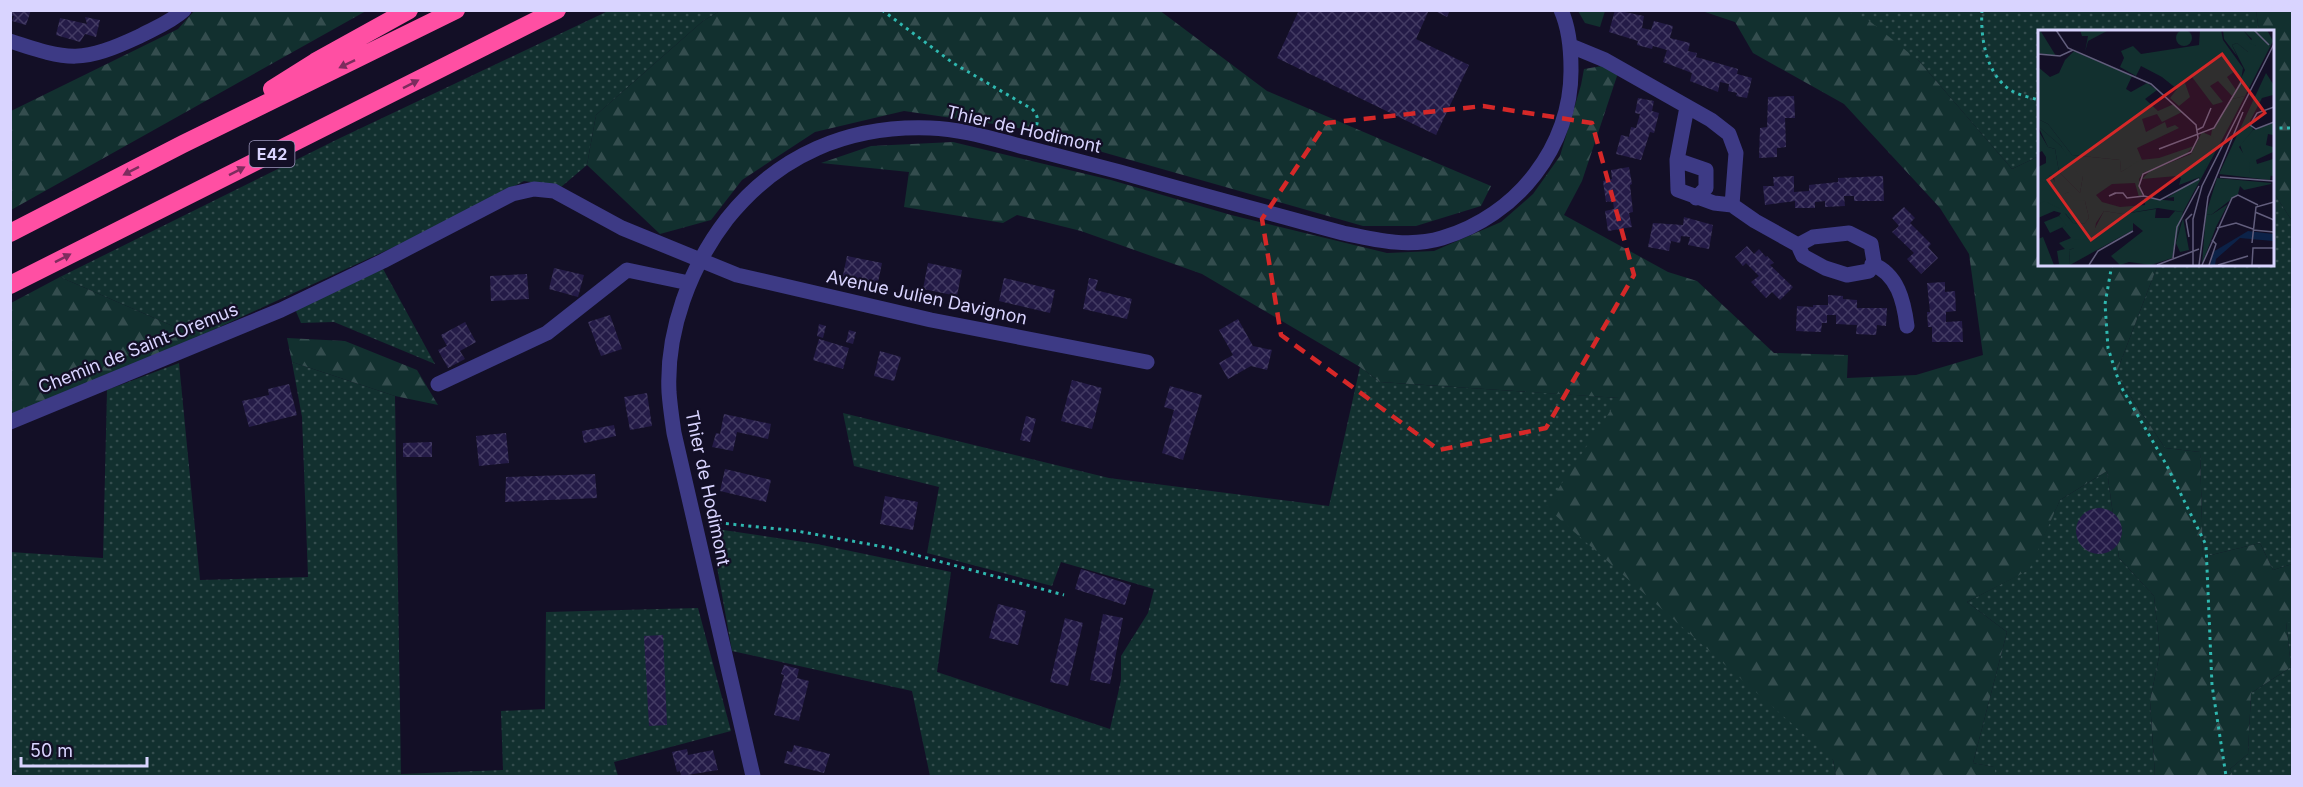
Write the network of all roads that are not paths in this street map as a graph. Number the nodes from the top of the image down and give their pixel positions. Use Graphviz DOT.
graph roads {
  1 [pos="184,10"];
  2 [pos="409,10"];
  3 [pos="456,10"];
  4 [pos="557,10"];
  5 [pos="1561,10"];
  6 [pos="10,41"];
  7 [pos="1570,46"];
  8 [pos="1687,107"];
  9 [pos="183,144"];
  10 [pos="1677,160"];
  11 [pos="1696,198"];
  12 [pos="1732,204"];
  13 [pos="10,233"];
  14 [pos="1798,245"];
  15 [pos="700,261"];
  16 [pos="1872,264"];
  17 [pos="689,283"];
  18 [pos="10,285"];
  19 [pos="281,310"];
  20 [pos="1907,326"];
  21 [pos="1147,362"];
  22 [pos="438,384"];
  23 [pos="10,422"];
  24 [pos="753,777"];
  1 -- 6 [label="street"];
  2 -- 9 [label="highway"];
  3 -- 9 [label="highway, E42, one-way"];
  18 -- 4 [label="highway, E42, one-way"];
  5 -- 7 [label="street, Thier de Hodimont"];
  7 -- 8 [label="street"];
  7 -- 15 [label="street, Thier de Hodimont"];
  8 -- 10 [label="street"];
  8 -- 12 [label="street"];
  9 -- 13 [label="highway, E42, one-way"];
  10 -- 11 [label="street"];
  10 -- 11 [label="street"];
  11 -- 12 [label="street"];
  12 -- 14 [label="street"];
  14 -- 16 [label="street"];
  14 -- 16 [label="street"];
  15 -- 17 [label="street, Thier de Hodimont"];
  15 -- 19 [label="street, Avenue Julien Davignon"];
  15 -- 21 [label="street, Avenue Julien Davignon"];
  16 -- 20 [label="street"];
  17 -- 22 [label="street"];
  17 -- 24 [label="street, Thier de Hodimont"];
  19 -- 23 [label="street, Chemin de Saint-Oremus"];
}
